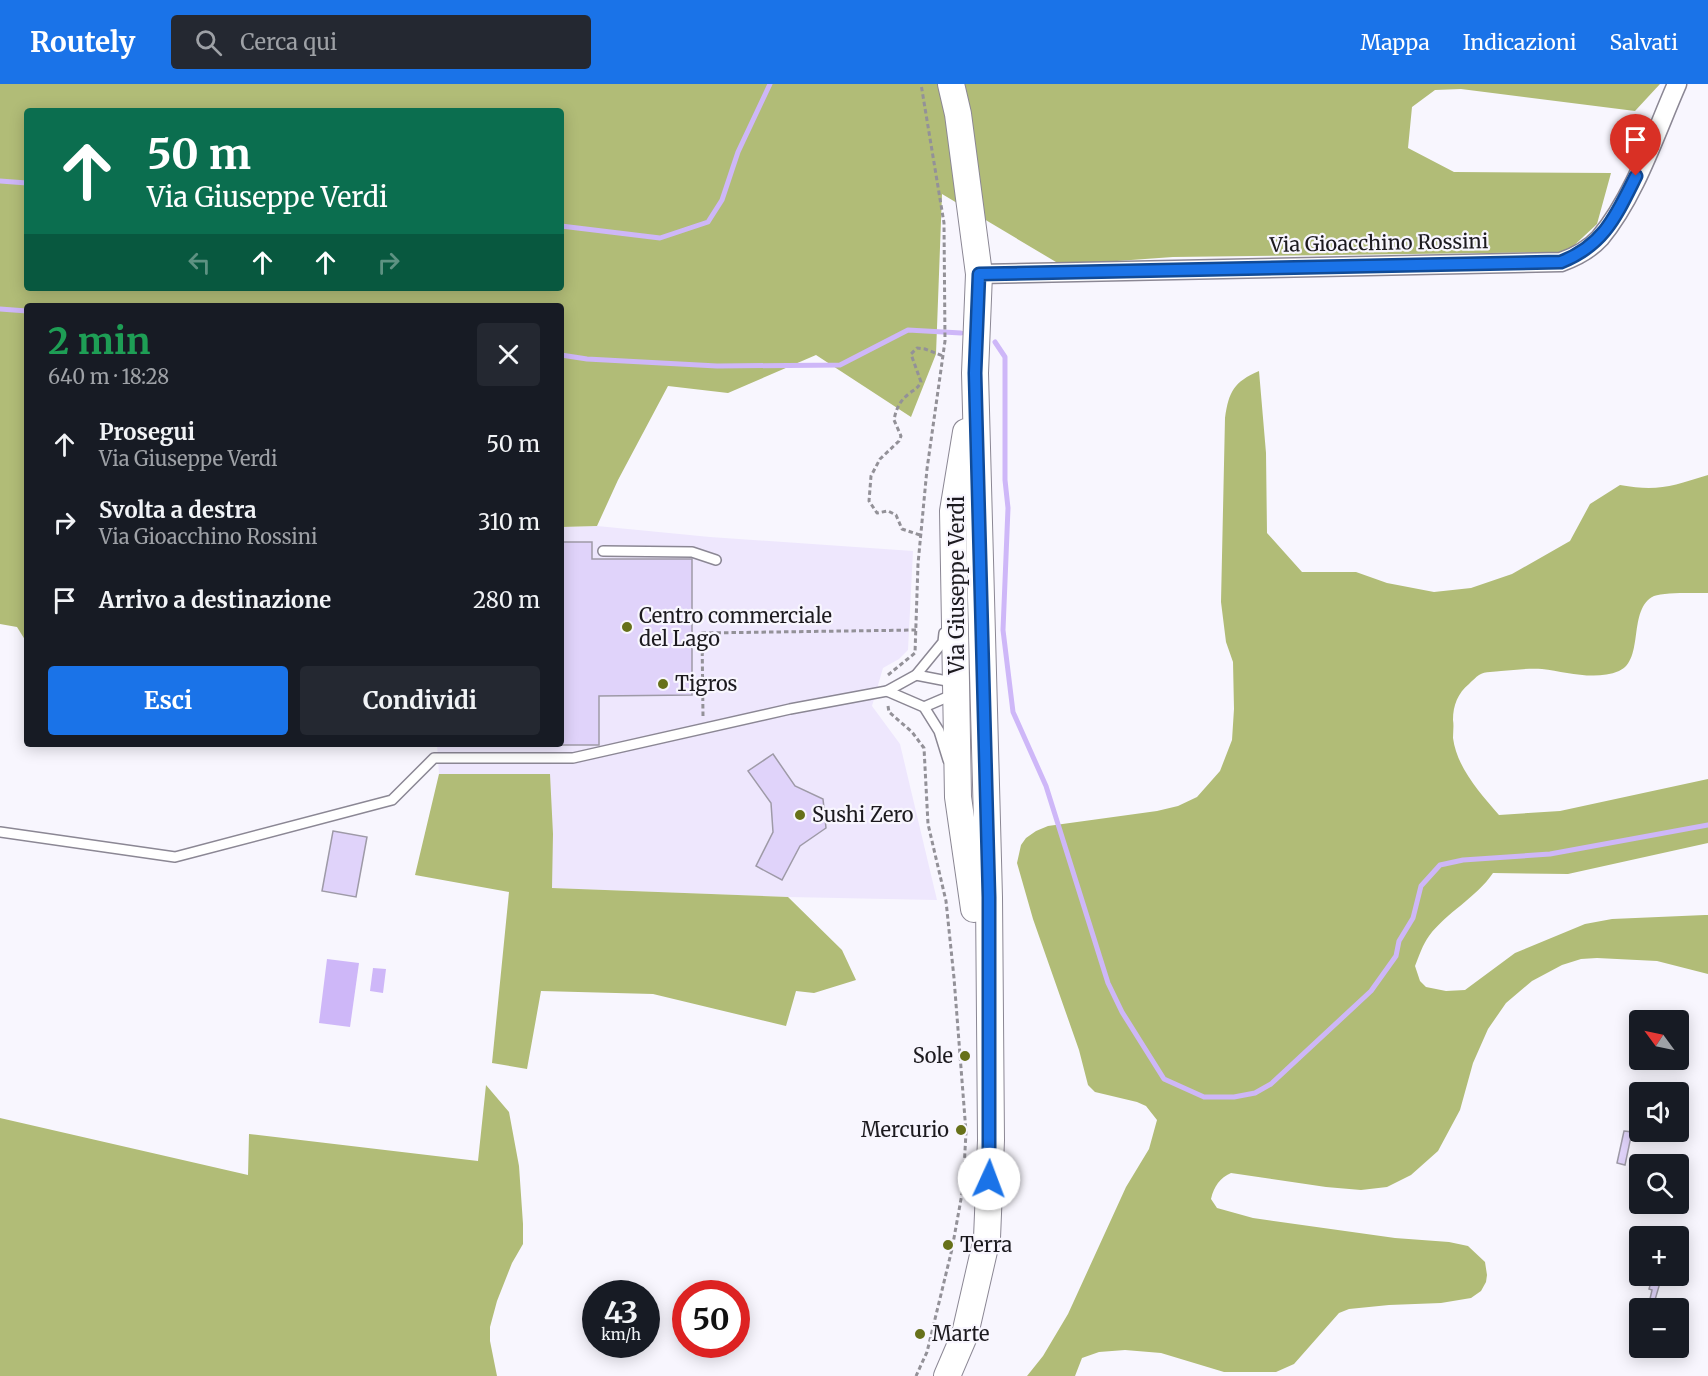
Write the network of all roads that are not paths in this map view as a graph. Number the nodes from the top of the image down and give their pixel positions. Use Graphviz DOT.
graph roads {
  1 [pos="951,84"];
  2 [pos="958,84"];
  3 [pos="1677,84"];
  4 [pos="958,114"];
  5 [pos="979,274"];
  6 [pos="975,373"];
  7 [pos="952,511"];
  8 [pos="603,551"];
  9 [pos="716,560"];
  10 [pos="980,562"];
  11 [pos="916,675"];
  12 [pos="886,691"];
  13 [pos="958,691"];
  14 [pos="924,707"];
  15 [pos="958,797"];
  16 [pos="986,801"];
  17 [pos="0,832"];
  18 [pos="990,1049"];
  19 [pos="947,1376"];
  1 -- 4 [label="main road, Via Giuseppe Verdi"];
  2 -- 4 [label="main road"];
  3 -- 5 [label="street, Via Gioacchino Rossini"];
  4 -- 5 [label="main road, Via Giuseppe Verdi"];
  5 -- 6 [label="main road, Via Giuseppe Verdi"];
  6 -- 7 [label="main road, Via Giuseppe Verdi"];
  6 -- 10 [label="main road, Via Giuseppe Verdi"];
  7 -- 11 [label="lane"];
  7 -- 13 [label="main road, Via Giuseppe Verdi"];
  8 -- 9 [label="lane"];
  10 -- 13 [label="main road, Via Giuseppe Verdi"];
  10 -- 16 [label="main road, Via Giuseppe Verdi"];
  11 -- 12 [label="lane"];
  11 -- 13 [label="lane"];
  12 -- 14 [label="lane"];
  12 -- 17 [label="lane"];
  13 -- 14 [label="lane"];
  13 -- 15 [label="main road, Via Giuseppe Verdi"];
  13 -- 16 [label="main road, Via Giuseppe Verdi"];
  14 -- 15 [label="lane"];
  15 -- 18 [label="main road, Via Giuseppe Verdi"];
  16 -- 18 [label="main road, Via Giuseppe Verdi"];
  18 -- 19 [label="main road"];
}
